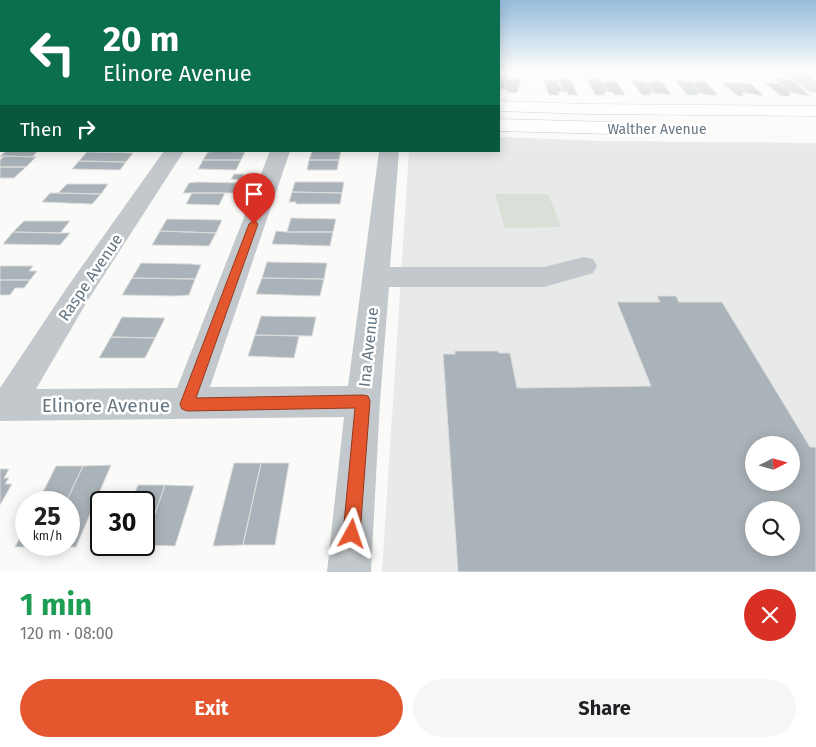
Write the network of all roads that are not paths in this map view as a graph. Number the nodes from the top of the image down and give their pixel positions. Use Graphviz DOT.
graph roads {
  1 [pos="500,106"];
  2 [pos="816,111"];
  3 [pos="500,125"];
  4 [pos="627,128"];
  5 [pos="173,152"];
  6 [pos="280,152"];
  7 [pos="389,152"];
  8 [pos="584,266"];
  9 [pos="375,277"];
  10 [pos="363,401"];
  11 [pos="187,404"];
  12 [pos="4,405"];
  13 [pos="349,572"];
  1 -- 2 [label="main road, Walther Avenue"];
  3 -- 4 [label="main road, Walther Avenue"];
  5 -- 12 [label="street, Raspe Avenue"];
  6 -- 11 [label="street"];
  7 -- 9 [label="street, Ina Avenue"];
  8 -- 9 [label="street"];
  9 -- 10 [label="street, Ina Avenue"];
  10 -- 11 [label="street, Elinore Avenue"];
  10 -- 13 [label="street, Ina Avenue"];
  11 -- 12 [label="street, Elinore Avenue"];
}
